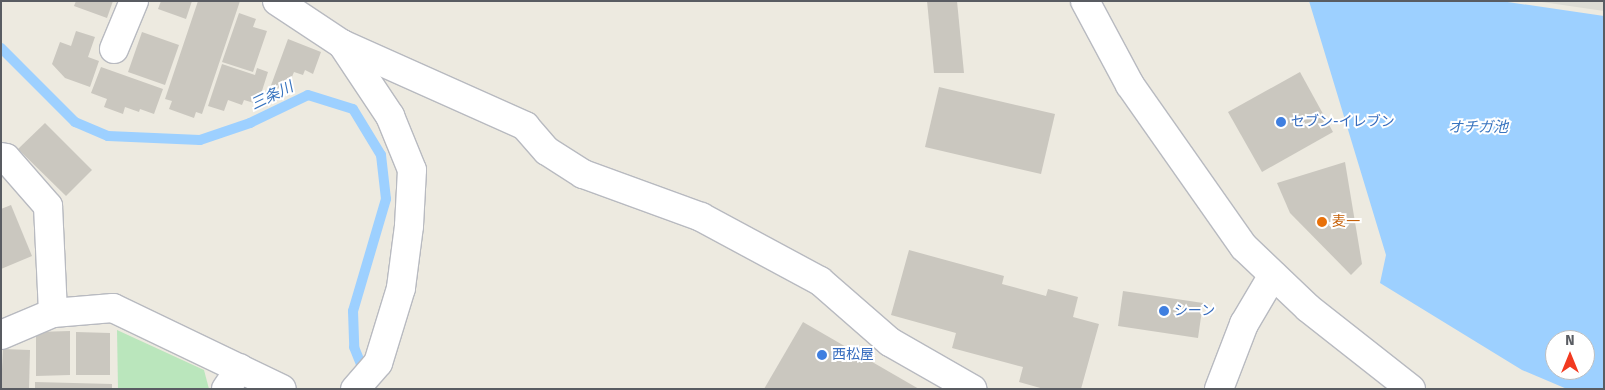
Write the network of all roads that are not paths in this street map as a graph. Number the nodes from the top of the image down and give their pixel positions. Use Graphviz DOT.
graph roads {
  1 [pos="134,1"];
  2 [pos="277,1"];
  3 [pos="1085,1"];
  4 [pos="342,44"];
  5 [pos="114,49"];
  6 [pos="1,156"];
  7 [pos="1272,275"];
  8 [pos="53,314"];
  9 [pos="1,335"];
  10 [pos="233,378"];
  11 [pos="355,388"];
  12 [pos="282,389"];
  13 [pos="972,389"];
  14 [pos="1219,389"];
  15 [pos="1411,389"];
  1 -- 5 [label="street"];
  2 -- 4 [label="street"];
  3 -- 7 [label="street"];
  4 -- 11 [label="street"];
  4 -- 13 [label="street"];
  6 -- 8 [label="street"];
  7 -- 14 [label="street"];
  7 -- 15 [label="street"];
  8 -- 9 [label="street"];
  8 -- 10 [label="street"];
  10 -- 12 [label="street"];
}
